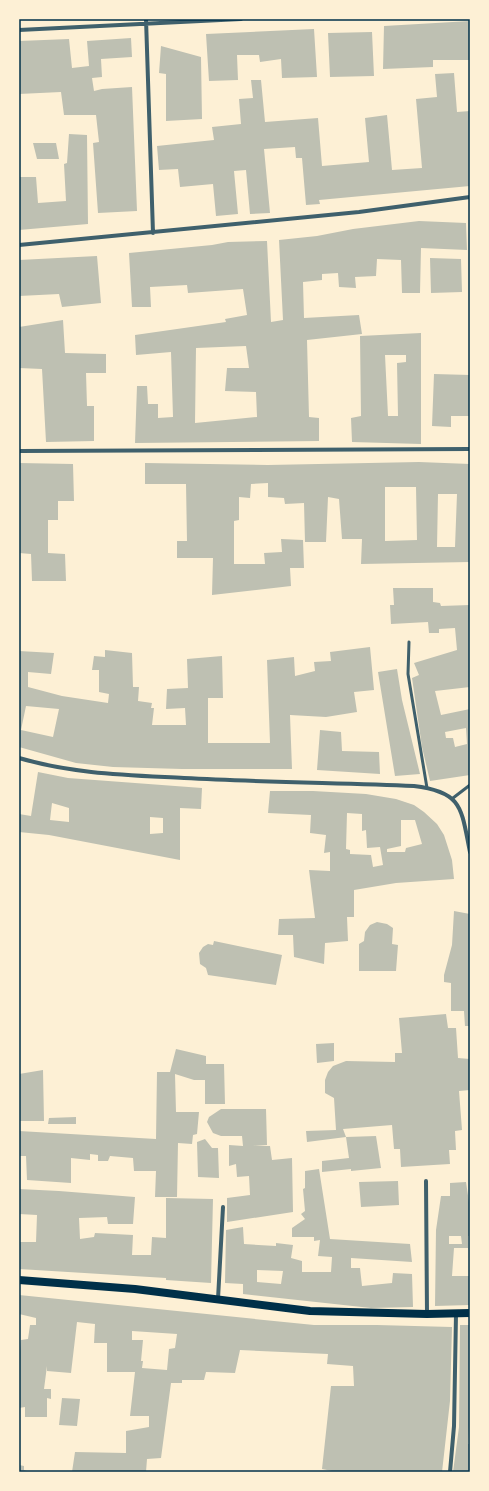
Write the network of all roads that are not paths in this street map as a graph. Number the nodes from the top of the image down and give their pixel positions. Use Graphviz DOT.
graph roads {
  1 [pos="241,19"];
  2 [pos="146,21"];
  3 [pos="19,30"];
  4 [pos="470,197"];
  5 [pos="153,233"];
  6 [pos="19,245"];
  7 [pos="470,449"];
  8 [pos="19,451"];
  9 [pos="409,642"];
  10 [pos="19,758"];
  11 [pos="470,785"];
  12 [pos="427,788"];
  13 [pos="453,798"];
  14 [pos="470,852"];
  15 [pos="426,1180"];
  16 [pos="222,1207"];
  17 [pos="19,1280"];
  18 [pos="218,1299"];
  19 [pos="456,1313"];
  20 [pos="470,1313"];
  21 [pos="427,1314"];
  22 [pos="450,1472"];
  1 -- 2 [label="street"];
  2 -- 3 [label="street"];
  2 -- 5 [label="street"];
  4 -- 5 [label="street"];
  5 -- 6 [label="street"];
  7 -- 8 [label="street"];
  9 -- 12 [label="lane"];
  10 -- 12 [label="street"];
  11 -- 13 [label="lane"];
  12 -- 13 [label="street"];
  13 -- 14 [label="street"];
  15 -- 21 [label="street"];
  16 -- 18 [label="street"];
  17 -- 18 [label="main road"];
  18 -- 21 [label="main road"];
  19 -- 20 [label="main road"];
  19 -- 21 [label="main road"];
  19 -- 22 [label="street"];
}
